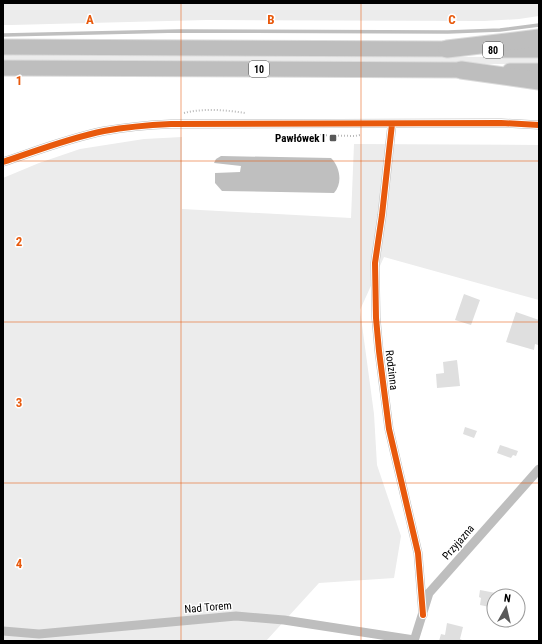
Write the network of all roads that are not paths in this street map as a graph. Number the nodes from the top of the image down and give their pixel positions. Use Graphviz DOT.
graph roads {
  1 [pos="539,38"];
  2 [pos="3,47"];
  3 [pos="447,49"];
  4 [pos="539,50"];
  5 [pos="3,68"];
  6 [pos="462,70"];
  7 [pos="539,71"];
  8 [pos="539,81"];
  9 [pos="392,124"];
  10 [pos="539,124"];
  11 [pos="3,162"];
  12 [pos="539,469"];
  13 [pos="423,615"];
  14 [pos="3,631"];
  15 [pos="414,641"];
  1 -- 3 [label="highway, 10"];
  2 -- 3 [label="main road, 10"];
  3 -- 4 [label="main road, 80"];
  5 -- 6 [label="main road, 10"];
  6 -- 7 [label="main road, 80"];
  6 -- 8 [label="highway, 10"];
  9 -- 10 [label="street"];
  9 -- 11 [label="street"];
  9 -- 13 [label="street, Rodzinna"];
  12 -- 13 [label="street, Przyjazna"];
  13 -- 15 [label="street, Przyjazna"];
  14 -- 15 [label="street, Nad Torem"];
}
